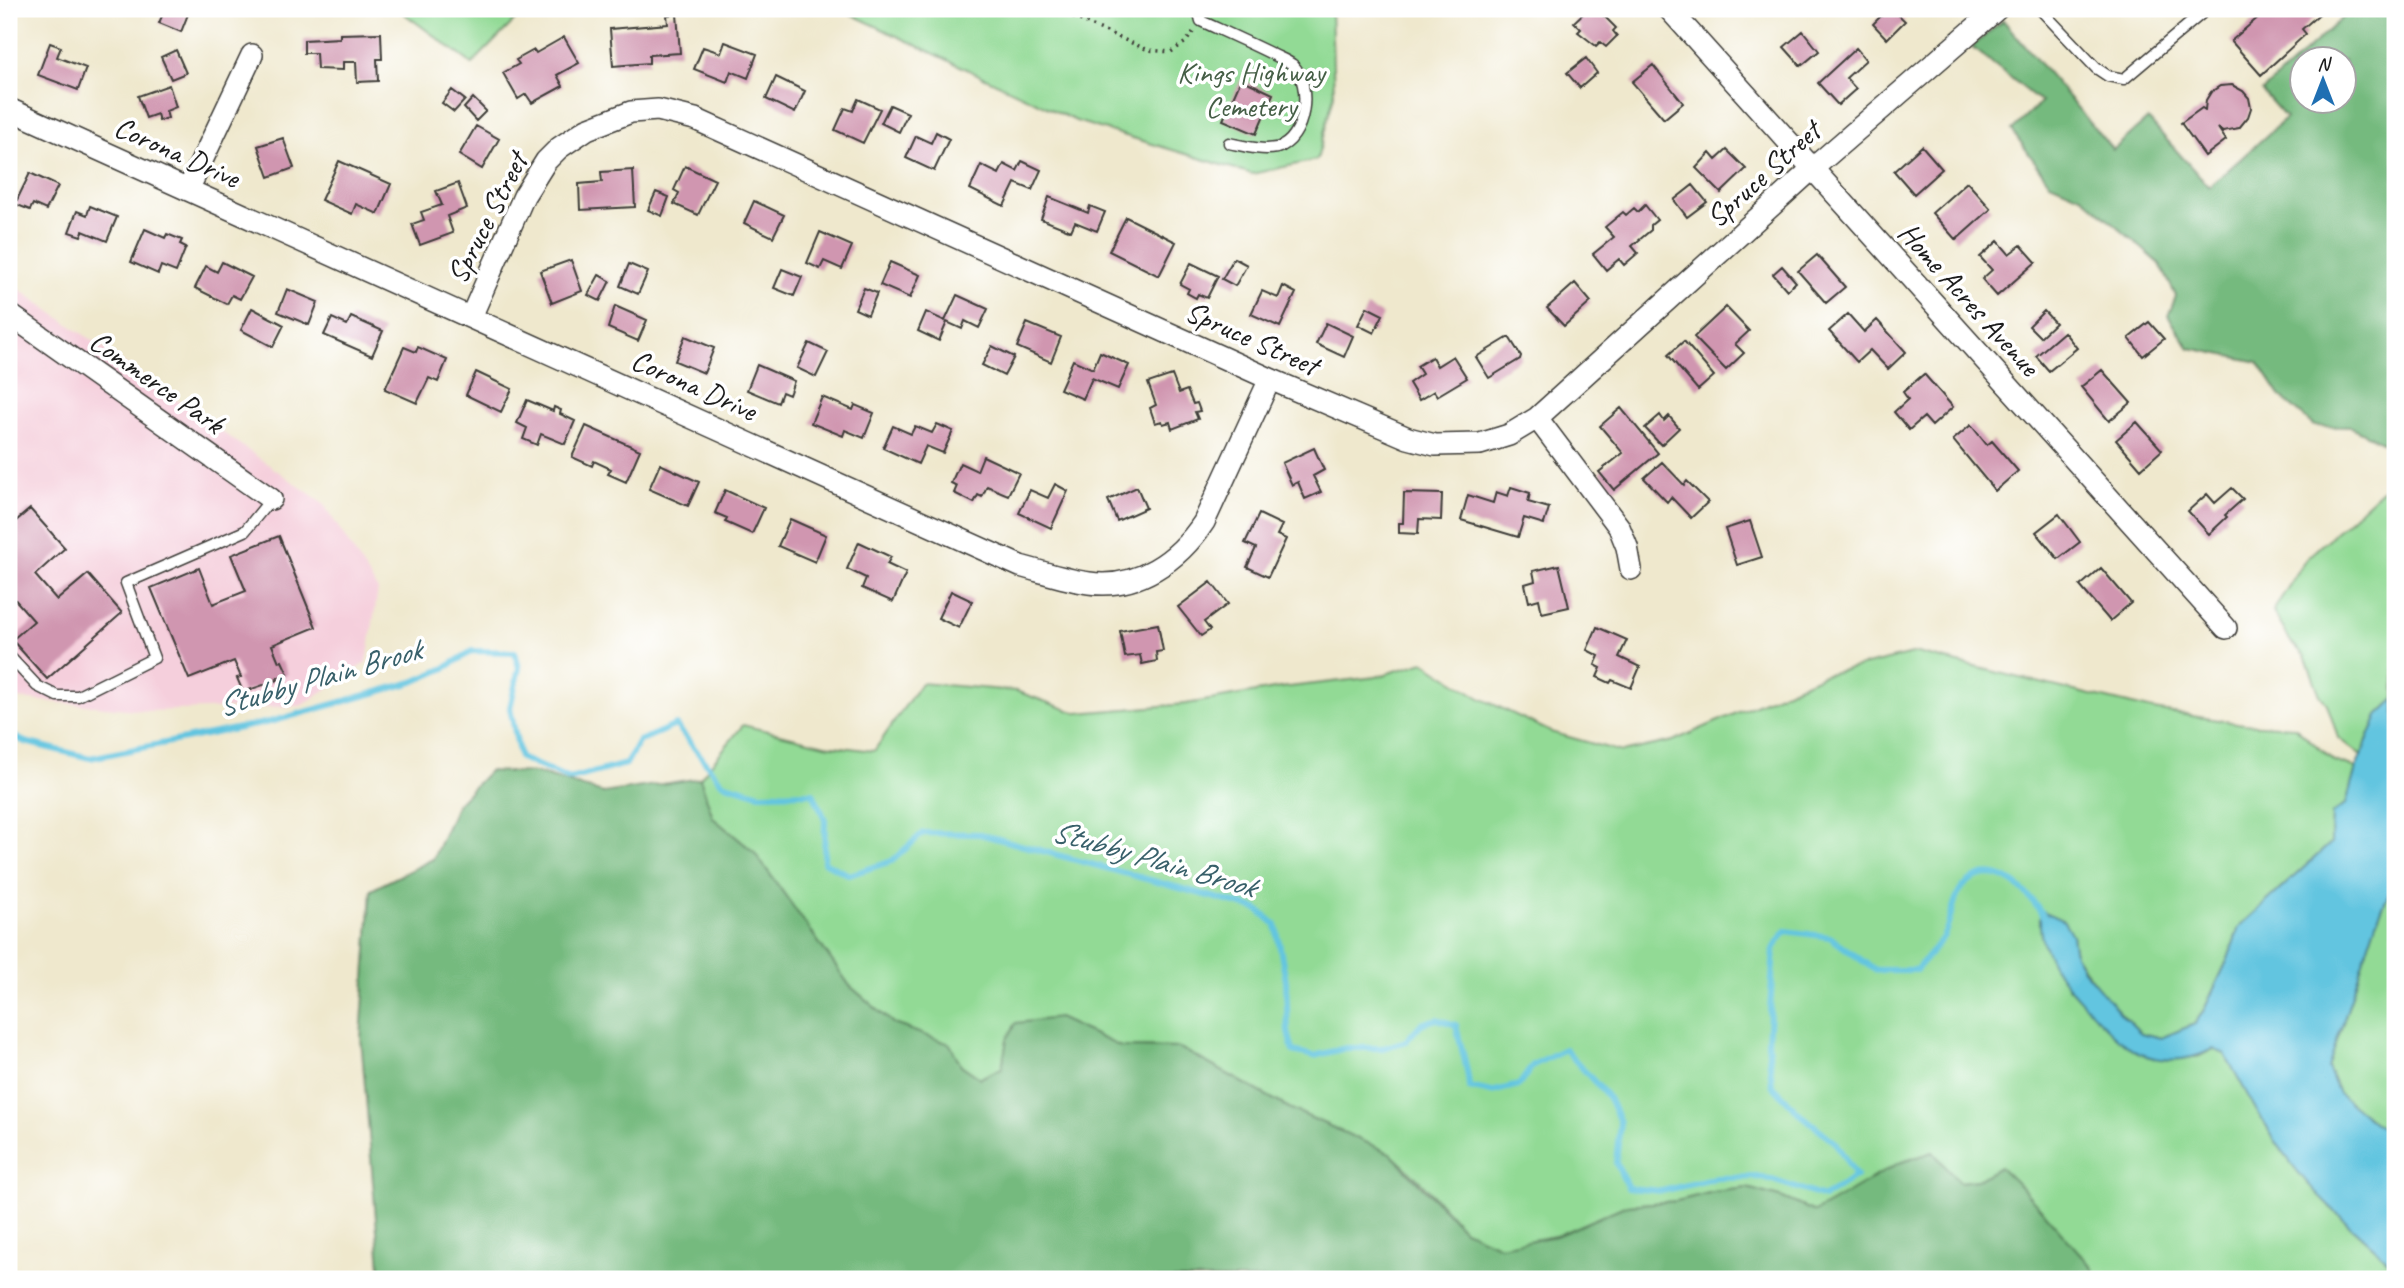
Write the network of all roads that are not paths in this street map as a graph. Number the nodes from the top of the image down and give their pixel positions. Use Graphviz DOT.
graph roads {
  1 [pos="1198,9"];
  2 [pos="1669,9"];
  3 [pos="1997,9"];
  4 [pos="2040,9"];
  5 [pos="2207,9"];
  6 [pos="252,55"];
  7 [pos="9,109"];
  8 [pos="1229,143"];
  9 [pos="1812,169"];
  10 [pos="188,190"];
  11 [pos="9,314"];
  12 [pos="471,317"];
  13 [pos="1270,379"];
  14 [pos="1537,418"];
  15 [pos="271,499"];
  16 [pos="1632,569"];
  17 [pos="2226,628"];
  18 [pos="9,656"];
  1 -- 8 [label="lane"];
  2 -- 9 [label="street, Home Acres Avenue"];
  3 -- 9 [label="street, Spruce Street"];
  4 -- 5 [label="lane"];
  6 -- 10 [label="street"];
  7 -- 10 [label="street, Corona Drive"];
  9 -- 14 [label="street, Spruce Street"];
  9 -- 17 [label="street, Home Acres Avenue"];
  10 -- 12 [label="street, Corona Drive"];
  11 -- 15 [label="street, Commerce Park"];
  12 -- 13 [label="street, Spruce Street"];
  12 -- 13 [label="street, Corona Drive"];
  13 -- 14 [label="street, Spruce Street"];
  14 -- 16 [label="street"];
  15 -- 18 [label="lane"];
}
